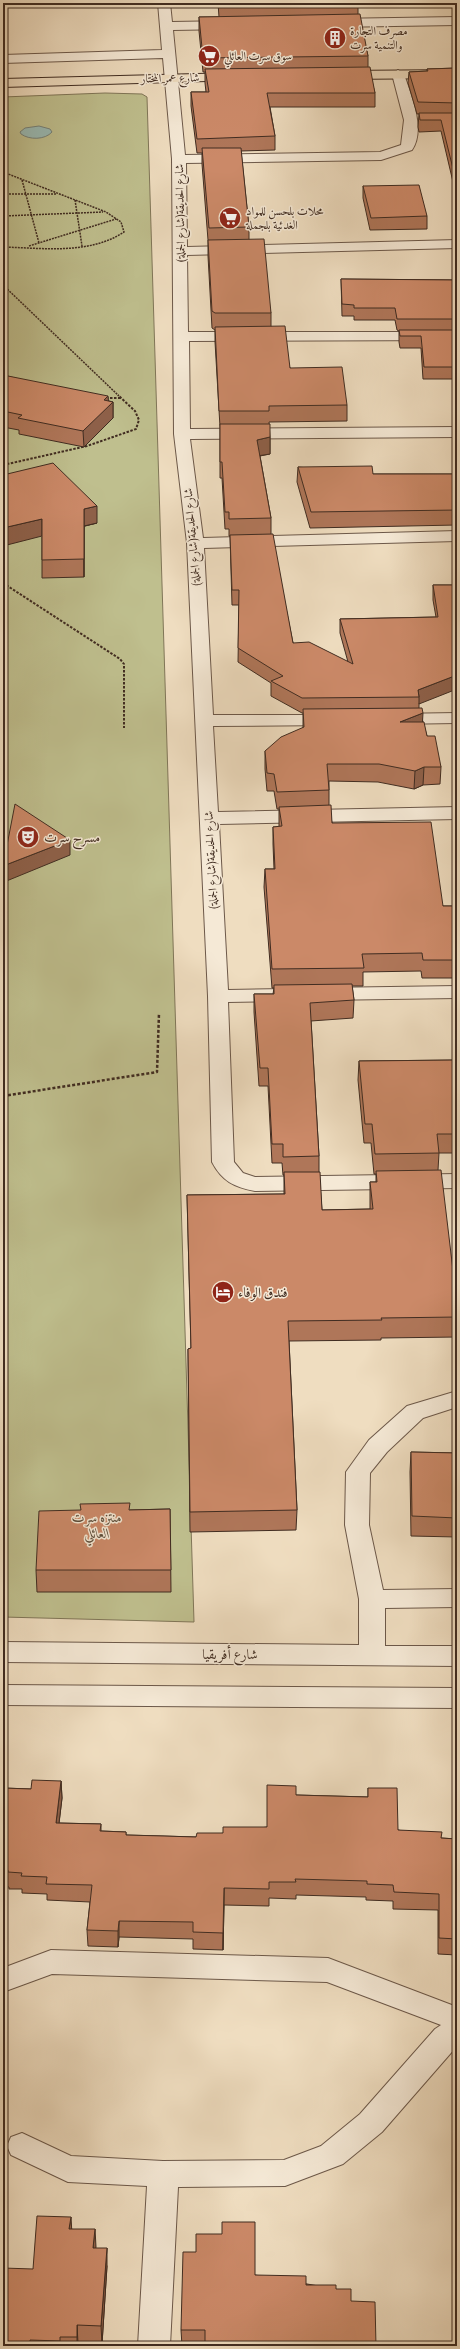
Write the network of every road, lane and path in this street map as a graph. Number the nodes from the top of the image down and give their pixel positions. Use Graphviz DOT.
graph roads {
  1 [pos="164,3"];
  2 [pos="457,21"];
  3 [pos="316,23"];
  4 [pos="245,25"];
  5 [pos="166,26"];
  6 [pos="169,54"];
  7 [pos="3,59"];
  8 [pos="457,64"];
  9 [pos="337,65"];
  10 [pos="242,66"];
  11 [pos="425,69"];
  12 [pos="171,72"];
  13 [pos="4,73"];
  14 [pos="398,74"];
  15 [pos="457,74"];
  16 [pos="327,76"];
  17 [pos="249,77"];
  18 [pos="410,119"];
  19 [pos="426,119"];
  20 [pos="179,159"];
  21 [pos="3,173"];
  22 [pos="22,180"];
  23 [pos="26,193"];
  24 [pos="3,194"];
  25 [pos="58,194"];
  26 [pos="76,200"];
  27 [pos="106,212"];
  28 [pos="78,213"];
  29 [pos="30,215"];
  30 [pos="3,216"];
  31 [pos="116,218"];
  32 [pos="80,230"];
  33 [pos="39,243"];
  34 [pos="457,244"];
  35 [pos="82,246"];
  36 [pos="3,247"];
  37 [pos="25,247"];
  38 [pos="180,251"];
  39 [pos="3,285"];
  40 [pos="457,336"];
  41 [pos="182,338"];
  42 [pos="101,398"];
  43 [pos="121,398"];
  44 [pos="457,432"];
  45 [pos="182,434"];
  46 [pos="3,465"];
  47 [pos="457,536"];
  48 [pos="195,543"];
  49 [pos="3,583"];
  50 [pos="457,718"];
  51 [pos="374,719"];
  52 [pos="351,720"];
  53 [pos="204,721"];
  54 [pos="124,728"];
  55 [pos="457,813"];
  56 [pos="209,818"];
  57 [pos="457,992"];
  58 [pos="218,996"];
  59 [pos="159,1013"];
  60 [pos="3,1096"];
  61 [pos="457,1181"];
  62 [pos="457,1399"];
  63 [pos="457,1598"];
  64 [pos="372,1599"];
  65 [pos="3,1652"];
  66 [pos="372,1655"];
  67 [pos="457,1656"];
  68 [pos="3,1695"];
  69 [pos="457,1698"];
  70 [pos="3,1980"];
  71 [pos="457,2018"];
  72 [pos="457,2030"];
  73 [pos="22,2146"];
  74 [pos="163,2174"];
  75 [pos="154,2346"];
  1 -- 5 [label="street, شارع الحديقة(شارع الجملة)"];
  2 -- 3 [label="street"];
  4 -- 5 [label="street"];
  5 -- 6 [label="street, شارع الحديقة(شارع الجملة)"];
  6 -- 7 [label="street"];
  6 -- 12 [label="street, شارع الحديقة(شارع الجملة)"];
  8 -- 11 [label="main road"];
  9 -- 11 [label="main road"];
  10 -- 12 [label="main road"];
  11 -- 14 [label="main road"];
  11 -- 15 [label="main road"];
  12 -- 13 [label="main road, شارع عمر المختار"];
  12 -- 17 [label="main road, شارع عمر المختار"];
  12 -- 20 [label="street, شارع الحديقة(شارع الجملة)"];
  14 -- 16 [label="main road"];
  14 -- 18 [label="street"];
  18 -- 19 [label="street"];
  18 -- 20 [label="street"];
  20 -- 38 [label="street, شارع الحديقة(شارع الجملة)"];
  21 -- 22 [label="path"];
  22 -- 23 [label="path"];
  22 -- 25 [label="path"];
  23 -- 24 [label="path"];
  23 -- 25 [label="path"];
  23 -- 29 [label="path"];
  25 -- 26 [label="path"];
  26 -- 27 [label="path"];
  26 -- 28 [label="path"];
  27 -- 28 [label="path"];
  27 -- 31 [label="path"];
  28 -- 29 [label="path"];
  28 -- 32 [label="path"];
  29 -- 30 [label="path"];
  29 -- 33 [label="path"];
  31 -- 32 [label="path"];
  31 -- 35 [label="path"];
  32 -- 33 [label="path"];
  32 -- 35 [label="path"];
  33 -- 37 [label="path"];
  34 -- 38 [label="street"];
  35 -- 37 [label="path"];
  36 -- 37 [label="path"];
  38 -- 41 [label="street, شارع الحديقة(شارع الجملة)"];
  39 -- 43 [label="path"];
  40 -- 41 [label="street"];
  41 -- 45 [label="street, شارع الحديقة(شارع الجملة)"];
  42 -- 43 [label="path"];
  43 -- 46 [label="path"];
  44 -- 45 [label="street"];
  45 -- 48 [label="street, شارع الحديقة(شارع الجملة)"];
  47 -- 48 [label="street"];
  48 -- 53 [label="street, شارع الحديقة(شارع الجملة)"];
  49 -- 54 [label="path"];
  50 -- 51 [label="street"];
  52 -- 53 [label="street"];
  53 -- 56 [label="street, شارع الحديقة(شارع الجملة)"];
  55 -- 56 [label="street"];
  56 -- 58 [label="street, شارع الحديقة(شارع الجملة)"];
  57 -- 58 [label="street"];
  58 -- 61 [label="street, شارع الحديقة(شارع الجملة)"];
  59 -- 60 [label="path"];
  62 -- 64 [label="street"];
  63 -- 64 [label="street"];
  64 -- 66 [label="street"];
  65 -- 66 [label="street, شارع أفريقيا"];
  66 -- 67 [label="street, شارع أفريقيا"];
  68 -- 69 [label="street"];
  70 -- 71 [label="street"];
  72 -- 74 [label="street"];
  73 -- 74 [label="street"];
  74 -- 75 [label="street"];
}
